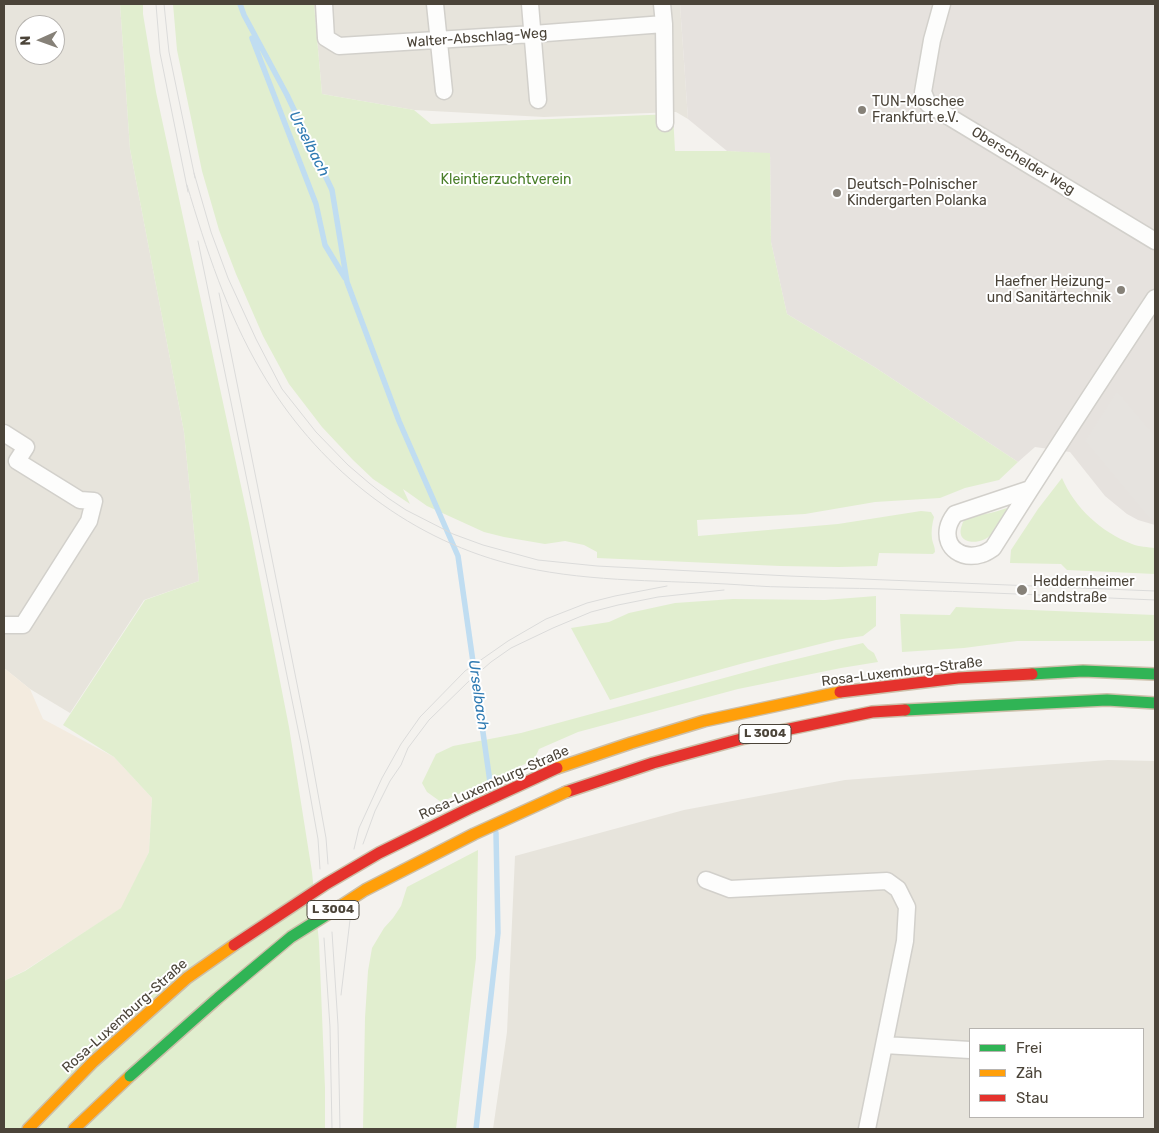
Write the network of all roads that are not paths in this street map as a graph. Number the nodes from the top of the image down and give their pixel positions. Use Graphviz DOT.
graph roads {
  1 [pos="324,4"];
  2 [pos="435,4"];
  3 [pos="530,4"];
  4 [pos="662,4"];
  5 [pos="942,4"];
  6 [pos="664,24"];
  7 [pos="533,34"];
  8 [pos="438,40"];
  9 [pos="444,91"];
  10 [pos="538,100"];
  11 [pos="665,123"];
  12 [pos="1155,241"];
  13 [pos="1155,298"];
  14 [pos="4,433"];
  15 [pos="1030,489"];
  16 [pos="4,625"];
  17 [pos="4,630"];
  18 [pos="4,640"];
  19 [pos="1155,674"];
  20 [pos="1155,703"];
  21 [pos="706,880"];
  22 [pos="884,1045"];
  23 [pos="969,1050"];
  24 [pos="130,1076"];
  25 [pos="28,1129"];
  26 [pos="74,1129"];
  27 [pos="86,1129"];
  28 [pos="867,1129"];
  1 -- 8 [label="street, Walter-Abschlag-Weg"];
  2 -- 8 [label="street"];
  3 -- 7 [label="street"];
  4 -- 6 [label="street"];
  5 -- 12 [label="street, Oberschelder Weg"];
  6 -- 7 [label="street, Walter-Abschlag-Weg"];
  6 -- 11 [label="street"];
  7 -- 8 [label="street, Walter-Abschlag-Weg"];
  7 -- 10 [label="street"];
  8 -- 9 [label="street"];
  13 -- 15 [label="street"];
  14 -- 16 [label="street"];
  15 -- 15 [label="street"];
  17 -- 18 [label="street"];
  19 -- 25 [label="highway, Rosa-Luxemburg-Straße / L 3004, bridge"];
  20 -- 24 [label="highway, L 3004, bridge"];
  21 -- 22 [label="street"];
  22 -- 23 [label="street"];
  22 -- 28 [label="street"];
  24 -- 26 [label="highway, L 3004"];
  24 -- 27 [label="highway"];
}
